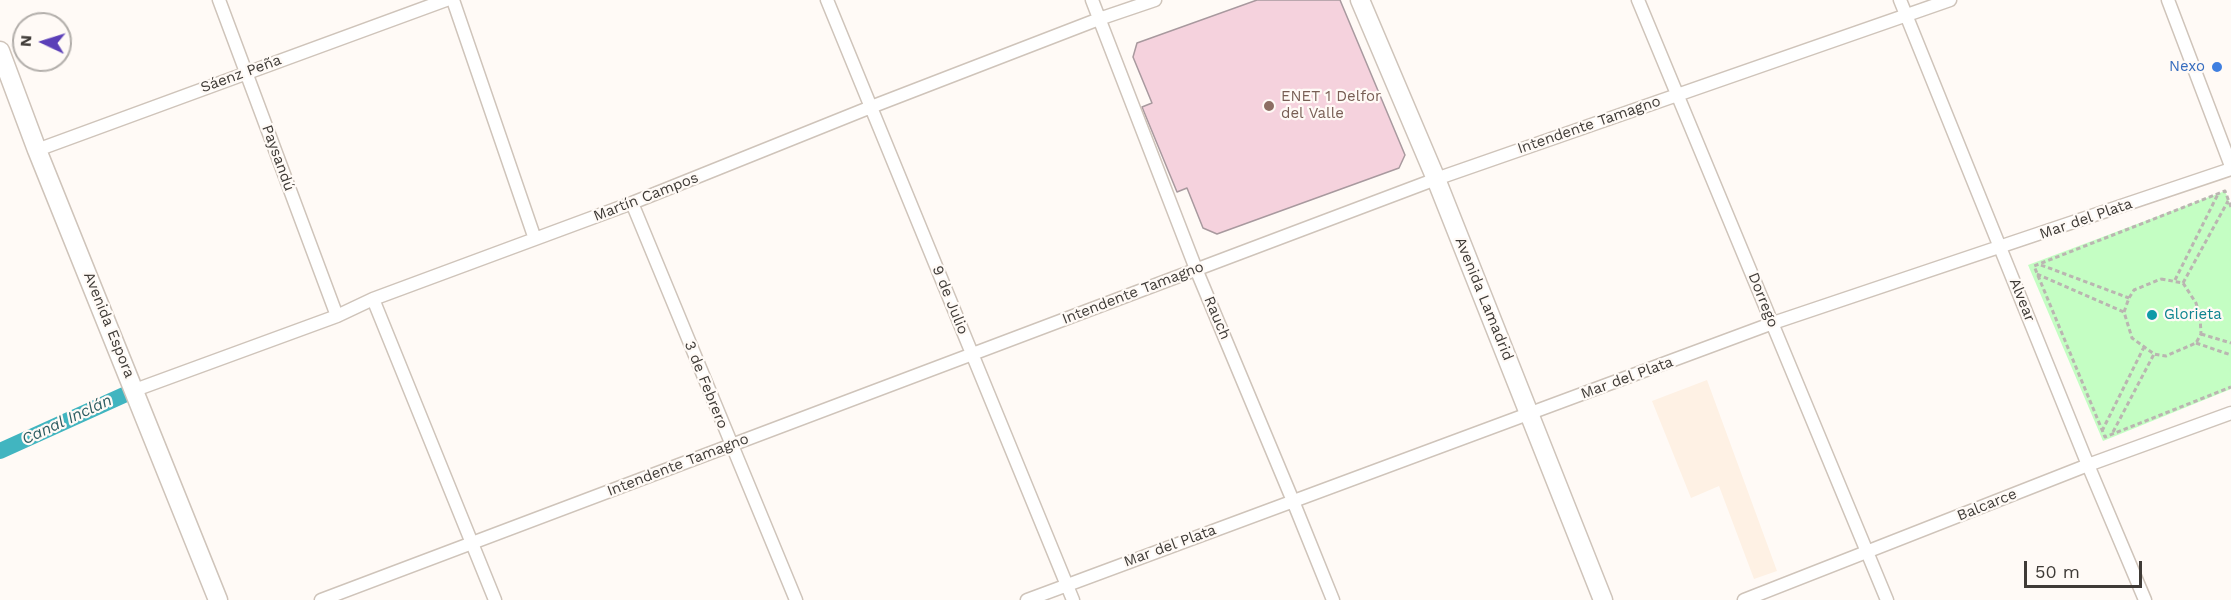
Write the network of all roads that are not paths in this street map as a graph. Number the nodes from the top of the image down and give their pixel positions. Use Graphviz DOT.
graph roads {
  1 [pos="219,0"];
  2 [pos="446,0"];
  3 [pos="453,0"];
  4 [pos="827,0"];
  5 [pos="1092,0"];
  6 [pos="1155,0"];
  7 [pos="1360,0"];
  8 [pos="1638,0"];
  9 [pos="1900,0"];
  10 [pos="1950,0"];
  11 [pos="2168,0"];
  12 [pos="1905,14"];
  13 [pos="1100,18"];
  14 [pos="0,51"];
  15 [pos="246,72"];
  16 [pos="1678,93"];
  17 [pos="871,107"];
  18 [pos="37,150"];
  19 [pos="2231,168"];
  20 [pos="1436,179"];
  21 [pos="632,203"];
  22 [pos="535,239"];
  23 [pos="2001,248"];
  24 [pos="1196,269"];
  25 [pos="373,299"];
  26 [pos="337,316"];
  27 [pos="1773,323"];
  28 [pos="973,354"];
  29 [pos="135,390"];
  30 [pos="2231,413"];
  31 [pos="1530,414"];
  32 [pos="731,445"];
  33 [pos="2088,465"];
  34 [pos="1293,501"];
  35 [pos="472,542"];
  36 [pos="1868,552"];
  37 [pos="1067,584"];
  38 [pos="219,600"];
  39 [pos="321,600"];
  40 [pos="495,600"];
  41 [pos="796,600"];
  42 [pos="1027,600"];
  43 [pos="1073,600"];
  44 [pos="1333,600"];
  45 [pos="1603,600"];
  46 [pos="1744,600"];
  47 [pos="1887,600"];
  48 [pos="2145,600"];
  1 -- 15 [label="street, Paysandú"];
  2 -- 15 [label="street, Sáenz Peña"];
  3 -- 22 [label="street"];
  4 -- 17 [label="street, 9 de Julio"];
  5 -- 13 [label="street, Rauch"];
  6 -- 13 [label="street, Martín Campos"];
  7 -- 20 [label="main road, Avenida Lamadrid"];
  8 -- 16 [label="street, Dorrego"];
  9 -- 12 [label="street, Alvear"];
  10 -- 12 [label="street, Intendente Tamagno"];
  11 -- 19 [label="street"];
  12 -- 16 [label="street, Intendente Tamagno"];
  12 -- 23 [label="street, Alvear"];
  13 -- 17 [label="street, Martín Campos"];
  13 -- 24 [label="street, Rauch"];
  14 -- 18 [label="main road, Avenida Espora"];
  15 -- 18 [label="street, Sáenz Peña"];
  15 -- 26 [label="street, Paysandú"];
  16 -- 20 [label="street, Intendente Tamagno"];
  16 -- 27 [label="street, Dorrego"];
  17 -- 21 [label="street, Martín Campos"];
  17 -- 28 [label="street, 9 de Julio"];
  18 -- 29 [label="main road, Avenida Espora"];
  19 -- 23 [label="street, Mar del Plata"];
  20 -- 24 [label="street, Intendente Tamagno"];
  20 -- 31 [label="main road, Avenida Lamadrid"];
  21 -- 22 [label="street, Martín Campos"];
  21 -- 32 [label="street, 3 de Febrero"];
  22 -- 25 [label="street, Martín Campos"];
  23 -- 27 [label="street, Mar del Plata"];
  23 -- 33 [label="street, Alvear"];
  24 -- 28 [label="street, Intendente Tamagno"];
  24 -- 34 [label="street, Rauch"];
  25 -- 26 [label="street, Martín Campos"];
  25 -- 35 [label="street"];
  26 -- 29 [label="street, Martín Campos"];
  27 -- 31 [label="street, Mar del Plata"];
  27 -- 36 [label="street, Dorrego"];
  28 -- 32 [label="street, Intendente Tamagno"];
  28 -- 37 [label="street, 9 de Julio"];
  29 -- 38 [label="main road, Avenida Espora"];
  30 -- 33 [label="street, Balcarce"];
  31 -- 34 [label="street, Mar del Plata"];
  31 -- 45 [label="main road, Avenida Lamadrid"];
  32 -- 35 [label="street, Intendente Tamagno"];
  32 -- 41 [label="street, 3 de Febrero"];
  33 -- 36 [label="street, Balcarce"];
  33 -- 48 [label="street, Alvear"];
  34 -- 37 [label="street, Mar del Plata"];
  34 -- 44 [label="street, Rauch"];
  35 -- 39 [label="street, Intendente Tamagno"];
  35 -- 40 [label="street"];
  36 -- 46 [label="street, Balcarce"];
  36 -- 47 [label="street, Dorrego"];
  37 -- 42 [label="street, Mar del Plata"];
  37 -- 43 [label="street, 9 de Julio"];
}
